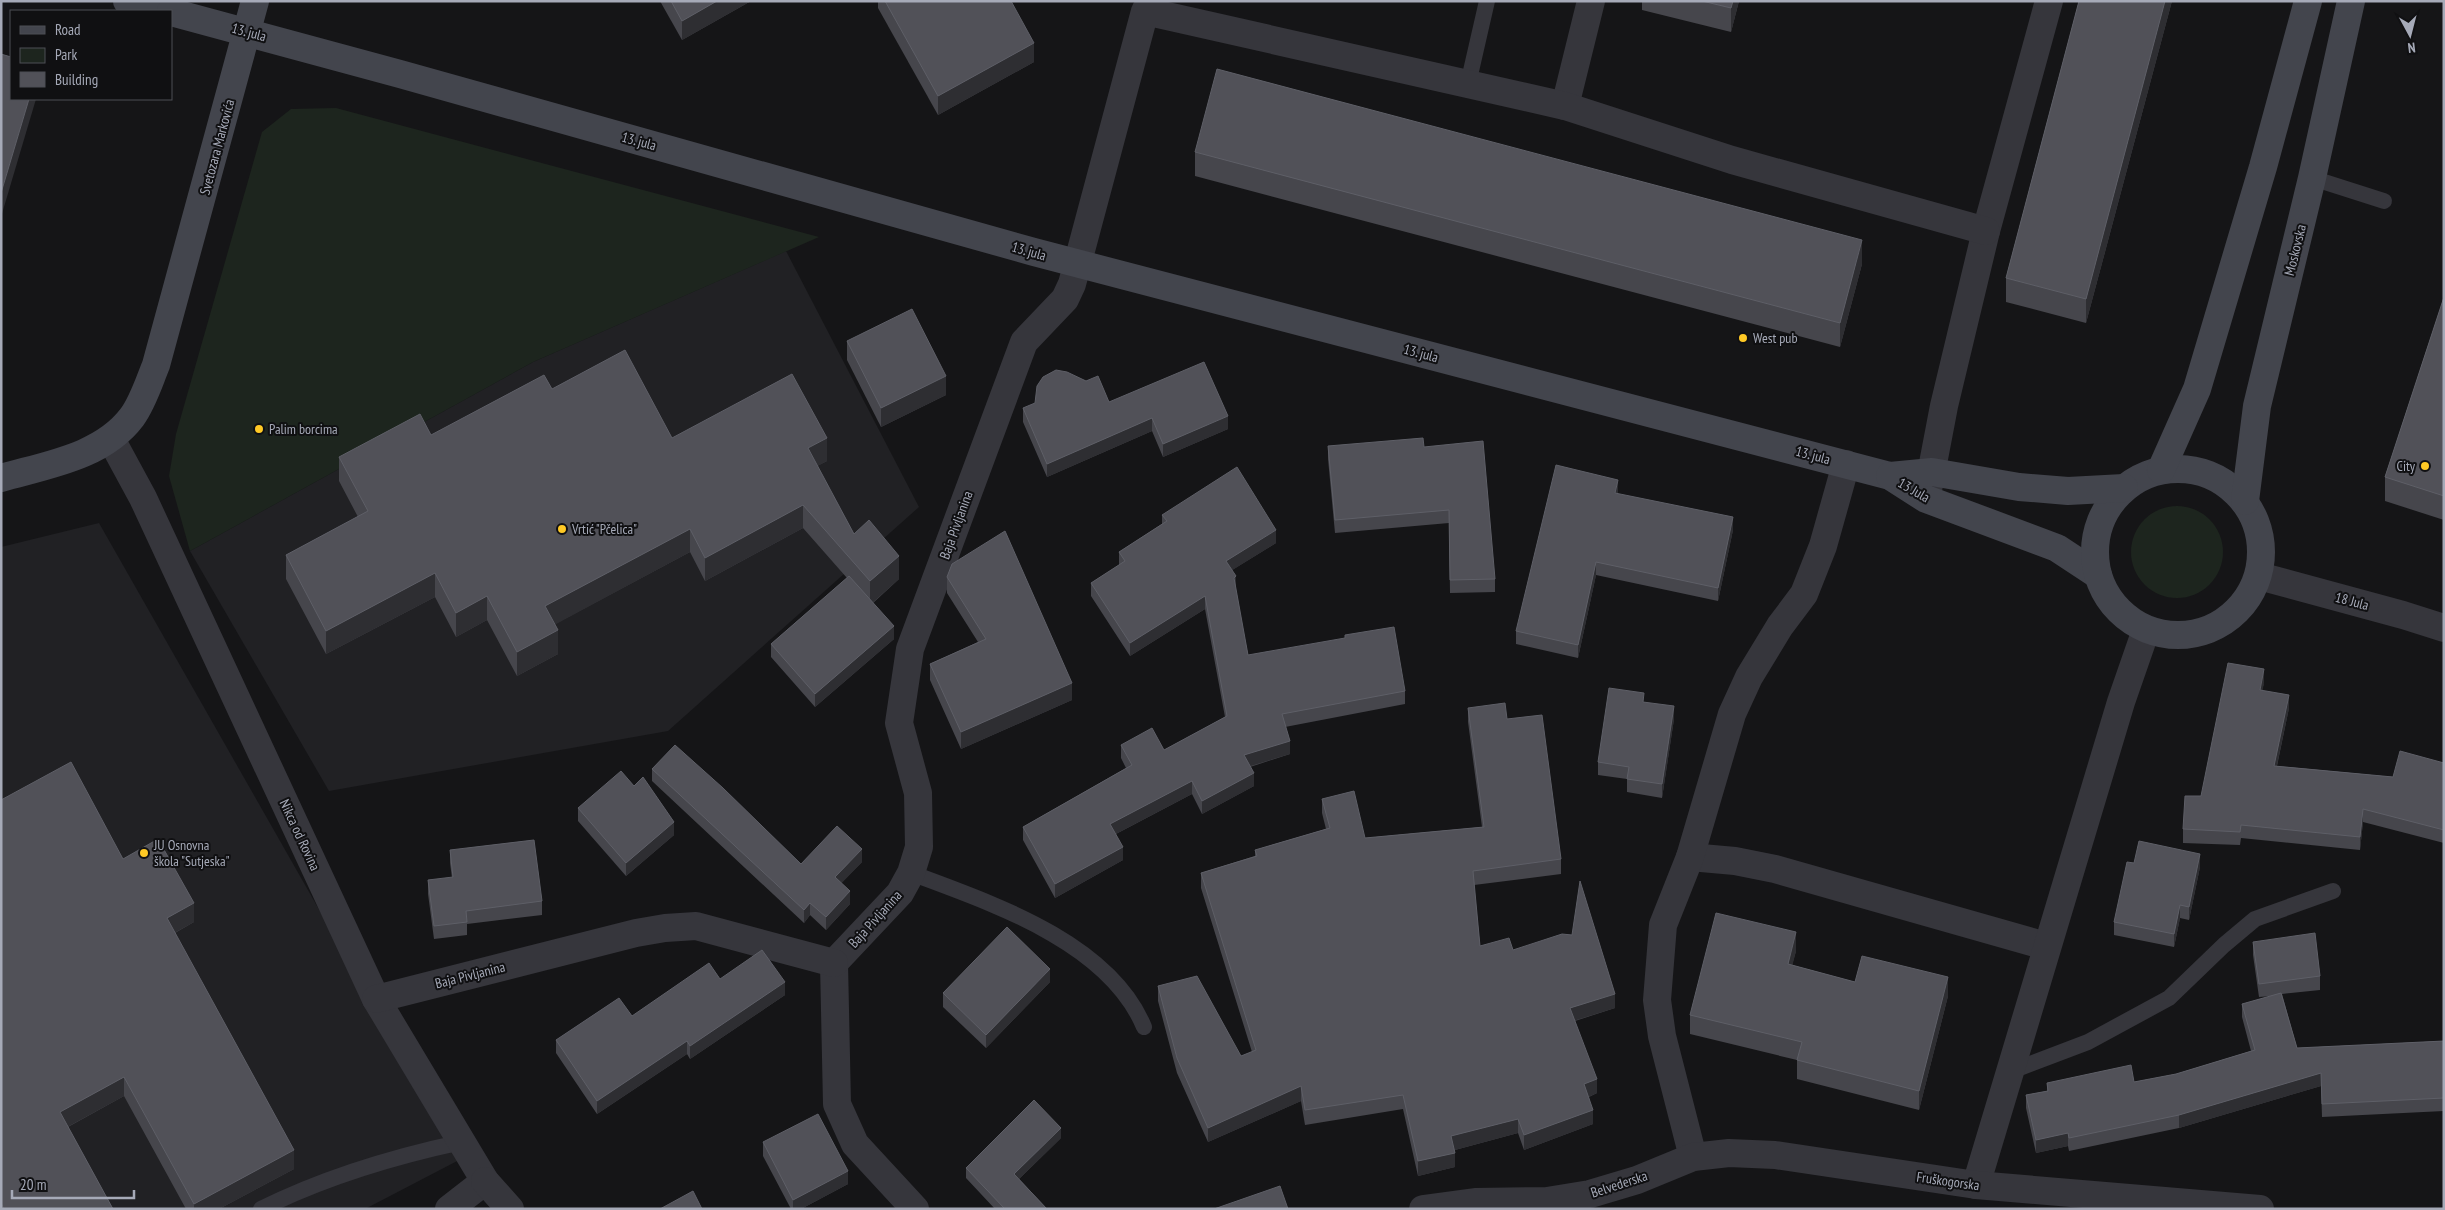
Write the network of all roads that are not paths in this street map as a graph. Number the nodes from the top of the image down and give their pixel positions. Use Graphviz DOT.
graph roads {
  1 [pos="127,1"];
  2 [pos="255,1"];
  3 [pos="1487,1"];
  4 [pos="1591,1"];
  5 [pos="2049,1"];
  6 [pos="2308,1"];
  7 [pos="2351,1"];
  8 [pos="163,10"];
  9 [pos="172,12"];
  10 [pos="247,32"];
  11 [pos="1468,84"];
  12 [pos="1565,106"];
  13 [pos="2312,178"];
  14 [pos="2384,201"];
  15 [pos="1986,231"];
  16 [pos="1078,264"];
  17 [pos="111,439"];
  18 [pos="1846,464"];
  19 [pos="2161,470"];
  20 [pos="1932,472"];
  21 [pos="1890,476"];
  22 [pos="1,478"];
  23 [pos="2124,488"];
  24 [pos="1926,499"];
  25 [pos="2245,500"];
  26 [pos="2098,575"];
  27 [pos="2259,576"];
  28 [pos="2444,628"];
  29 [pos="2146,630"];
  30 [pos="1690,857"];
  31 [pos="911,873"];
  32 [pos="2333,891"];
  33 [pos="2046,946"];
  34 [pos="834,963"];
  35 [pos="376,999"];
  36 [pos="1144,1027"];
  37 [pos="2009,1072"];
  38 [pos="462,1142"];
  39 [pos="1693,1157"];
  40 [pos="485,1181"];
  41 [pos="1976,1186"];
  42 [pos="2206,1207"];
  43 [pos="261,1209"];
  44 [pos="449,1209"];
  45 [pos="510,1209"];
  46 [pos="915,1209"];
  47 [pos="1423,1209"];
  48 [pos="2260,1209"];
  1 -- 8 [label="main road"];
  2 -- 10 [label="main road, Svetozara Markovića"];
  3 -- 11 [label="lane"];
  4 -- 12 [label="street"];
  5 -- 15 [label="street"];
  6 -- 19 [label="main road"];
  7 -- 13 [label="main road, Moskovska"];
  9 -- 10 [label="main road, 13. jula"];
  10 -- 16 [label="main road, 13. jula"];
  10 -- 17 [label="main road, Svetozara Markovića"];
  11 -- 12 [label="street"];
  11 -- 16 [label="street, Baja Pivljanina"];
  12 -- 15 [label="street"];
  13 -- 14 [label="lane"];
  13 -- 25 [label="main road, Moskovska"];
  15 -- 20 [label="street"];
  16 -- 18 [label="main road, 13. jula"];
  16 -- 31 [label="street, Baja Pivljanina"];
  17 -- 22 [label="main road, Svetozara Markovića"];
  17 -- 35 [label="street, Nikca od Rovina"];
  18 -- 21 [label="main road, 13. jula"];
  18 -- 30 [label="street"];
  19 -- 23 [label="main road"];
  19 -- 25 [label="main road"];
  20 -- 21 [label="main road, 13 Jula"];
  20 -- 23 [label="main road, 13 Jula"];
  20 -- 24 [label="street"];
  21 -- 24 [label="main road, 13 Jula"];
  23 -- 26 [label="main road"];
  24 -- 26 [label="main road, 13 Jula"];
  25 -- 27 [label="main road"];
  26 -- 29 [label="main road"];
  27 -- 28 [label="street, 18 Jula"];
  27 -- 29 [label="main road"];
  29 -- 33 [label="street"];
  30 -- 33 [label="street"];
  30 -- 39 [label="street"];
  31 -- 34 [label="street, Baja Pivljanina"];
  31 -- 36 [label="lane"];
  32 -- 37 [label="lane"];
  33 -- 37 [label="street"];
  34 -- 35 [label="street, Baja Pivljanina"];
  34 -- 46 [label="street"];
  35 -- 38 [label="street, Nikca od Rovina"];
  37 -- 41 [label="street"];
  38 -- 40 [label="street, Nikca od Rovina"];
  38 -- 43 [label="lane"];
  39 -- 41 [label="street, Fruškogorska"];
  39 -- 47 [label="street, Belvederska"];
  40 -- 44 [label="street"];
  40 -- 45 [label="street, Nikca od Rovina"];
  41 -- 42 [label="street, Fruškogorska"];
  42 -- 48 [label="street, Fruškogorska"];
}
